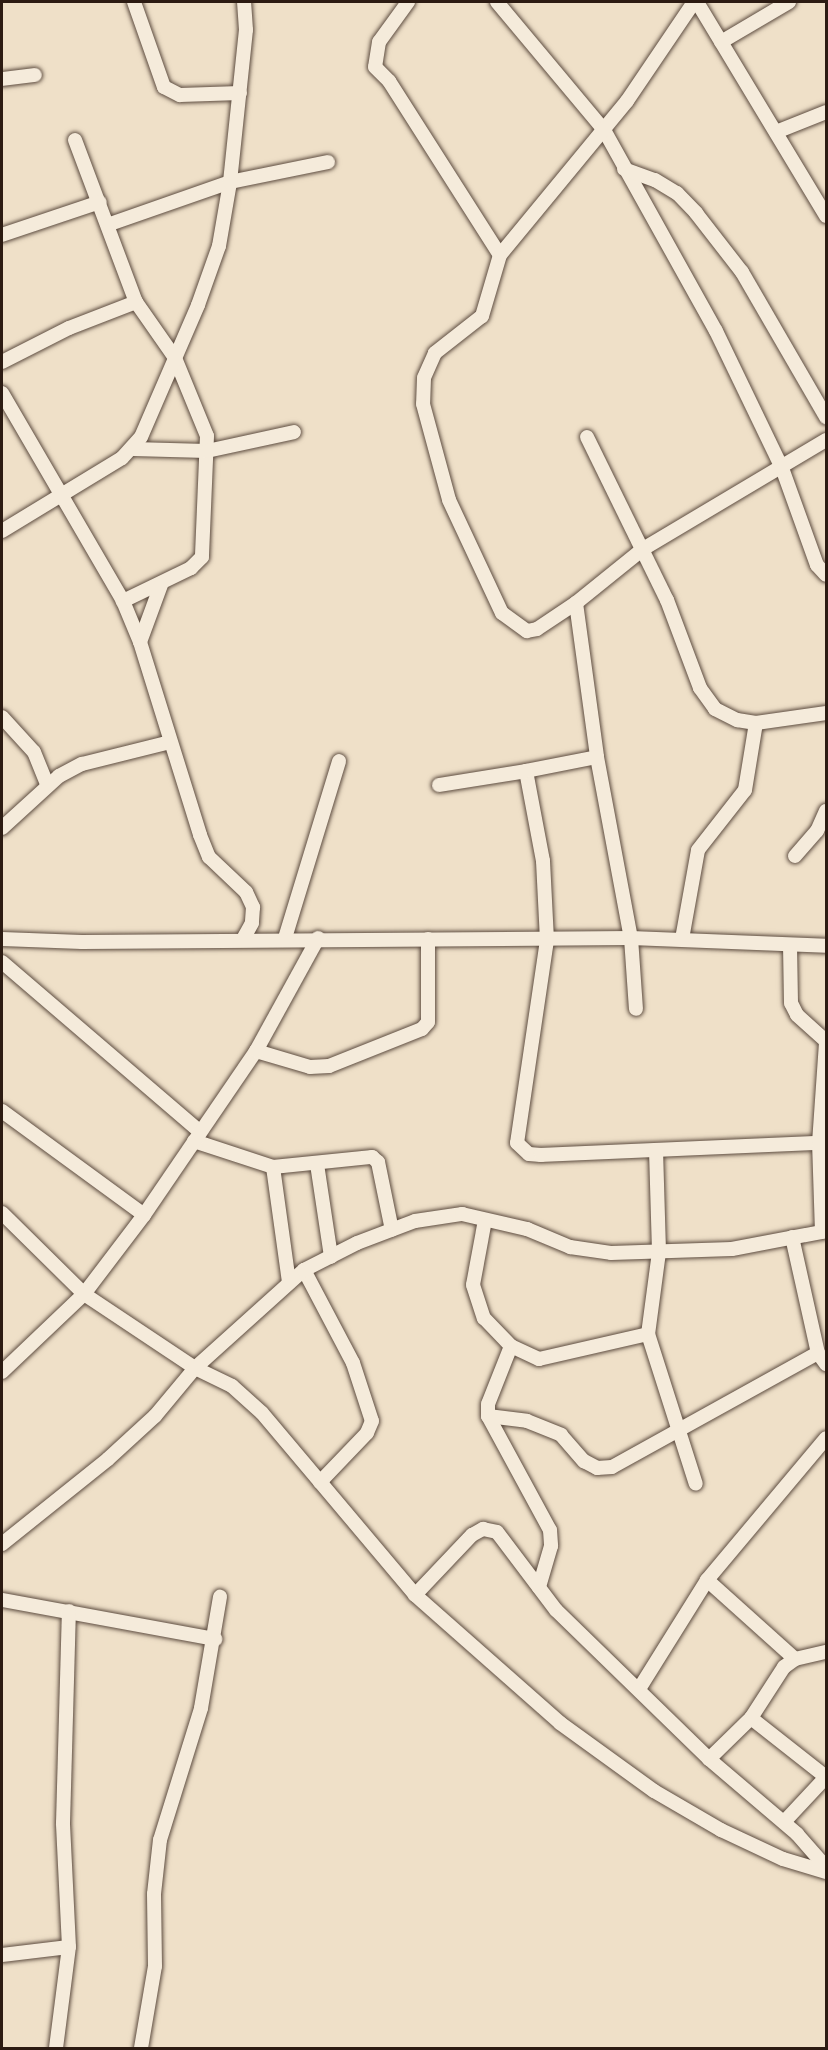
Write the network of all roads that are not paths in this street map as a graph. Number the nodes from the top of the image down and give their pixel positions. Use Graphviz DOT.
graph roads {
  1 [pos="134,2"];
  2 [pos="244,2"];
  3 [pos="408,2"];
  4 [pos="497,2"];
  5 [pos="696,2"];
  6 [pos="789,2"];
  7 [pos="721,42"];
  8 [pos="35,75"];
  9 [pos="2,79"];
  10 [pos="240,93"];
  11 [pos="826,112"];
  12 [pos="604,130"];
  13 [pos="776,132"];
  14 [pos="75,140"];
  15 [pos="328,162"];
  16 [pos="624,169"];
  17 [pos="230,182"];
  18 [pos="100,202"];
  19 [pos="826,216"];
  20 [pos="110,224"];
  21 [pos="2,234"];
  22 [pos="500,255"];
  23 [pos="136,302"];
  24 [pos="175,358"];
  25 [pos="2,362"];
  26 [pos="2,393"];
  27 [pos="826,417"];
  28 [pos="294,432"];
  29 [pos="586,437"];
  30 [pos="826,440"];
  31 [pos="133,449"];
  32 [pos="207,451"];
  33 [pos="782,468"];
  34 [pos="57,495"];
  35 [pos="2,531"];
  36 [pos="643,549"];
  37 [pos="826,575"];
  38 [pos="161,585"];
  39 [pos="123,601"];
  40 [pos="576,603"];
  41 [pos="140,642"];
  42 [pos="826,713"];
  43 [pos="2,717"];
  44 [pos="756,723"];
  45 [pos="170,742"];
  46 [pos="597,757"];
  47 [pos="339,760"];
  48 [pos="525,771"];
  49 [pos="47,784"];
  50 [pos="439,784"];
  51 [pos="826,811"];
  52 [pos="2,828"];
  53 [pos="795,856"];
  54 [pos="285,938"];
  55 [pos="318,938"];
  56 [pos="631,938"];
  57 [pos="2,939"];
  58 [pos="243,939"];
  59 [pos="428,939"];
  60 [pos="682,939"];
  61 [pos="547,940"];
  62 [pos="789,945"];
  63 [pos="826,946"];
  64 [pos="2,962"];
  65 [pos="636,1009"];
  66 [pos="826,1041"];
  67 [pos="256,1051"];
  68 [pos="2,1111"];
  69 [pos="197,1137"];
  70 [pos="819,1143"];
  71 [pos="656,1150"];
  72 [pos="317,1164"];
  73 [pos="273,1167"];
  74 [pos="2,1213"];
  75 [pos="144,1215"];
  76 [pos="485,1220"];
  77 [pos="392,1230"];
  78 [pos="824,1231"];
  79 [pos="792,1238"];
  80 [pos="659,1252"];
  81 [pos="331,1257"];
  82 [pos="304,1270"];
  83 [pos="289,1283"];
  84 [pos="84,1294"];
  85 [pos="648,1334"];
  86 [pos="511,1346"];
  87 [pos="822,1359"];
  88 [pos="195,1368"];
  89 [pos="2,1372"];
  90 [pos="488,1416"];
  91 [pos="678,1431"];
  92 [pos="826,1438"];
  93 [pos="321,1482"];
  94 [pos="696,1484"];
  95 [pos="2,1544"];
  96 [pos="707,1580"];
  97 [pos="539,1587"];
  98 [pos="415,1595"];
  99 [pos="220,1597"];
  100 [pos="2,1600"];
  101 [pos="69,1611"];
  102 [pos="216,1639"];
  103 [pos="826,1652"];
  104 [pos="795,1659"];
  105 [pos="639,1689"];
  106 [pos="751,1718"];
  107 [pos="709,1759"];
  108 [pos="826,1777"];
  109 [pos="784,1822"];
  110 [pos="826,1867"];
  111 [pos="826,1872"];
  112 [pos="69,1947"];
  113 [pos="2,1955"];
  114 [pos="56,2049"];
  115 [pos="141,2049"];
  1 -- 10 [label="street"];
  2 -- 10 [label="street"];
  3 -- 22 [label="street"];
  4 -- 12 [label="street"];
  5 -- 7 [label="street"];
  5 -- 12 [label="street"];
  6 -- 7 [label="street"];
  7 -- 13 [label="street"];
  8 -- 9 [label="street"];
  10 -- 17 [label="street"];
  11 -- 13 [label="street"];
  12 -- 16 [label="street"];
  12 -- 22 [label="street"];
  13 -- 19 [label="street"];
  14 -- 18 [label="street"];
  15 -- 17 [label="street"];
  16 -- 27 [label="street"];
  16 -- 33 [label="street"];
  17 -- 20 [label="street"];
  17 -- 24 [label="street"];
  18 -- 20 [label="street"];
  18 -- 21 [label="street"];
  20 -- 23 [label="street"];
  22 -- 40 [label="street"];
  23 -- 24 [label="street"];
  23 -- 25 [label="street"];
  24 -- 31 [label="street"];
  24 -- 32 [label="street"];
  26 -- 34 [label="street"];
  28 -- 32 [label="street"];
  29 -- 36 [label="street"];
  30 -- 33 [label="street"];
  31 -- 32 [label="street"];
  31 -- 34 [label="street"];
  32 -- 38 [label="street"];
  33 -- 36 [label="street"];
  33 -- 37 [label="street"];
  34 -- 35 [label="street"];
  34 -- 39 [label="street"];
  36 -- 40 [label="street"];
  36 -- 44 [label="street"];
  38 -- 39 [label="street"];
  38 -- 41 [label="street"];
  39 -- 41 [label="street"];
  40 -- 46 [label="street"];
  41 -- 45 [label="street"];
  42 -- 44 [label="street"];
  43 -- 49 [label="street"];
  44 -- 60 [label="street"];
  45 -- 49 [label="street"];
  45 -- 58 [label="street"];
  46 -- 48 [label="street"];
  46 -- 56 [label="street"];
  47 -- 54 [label="street"];
  48 -- 50 [label="street"];
  48 -- 61 [label="street"];
  49 -- 52 [label="street"];
  51 -- 53 [label="street"];
  54 -- 55 [label="street"];
  54 -- 58 [label="street"];
  55 -- 59 [label="street"];
  55 -- 67 [label="street"];
  56 -- 60 [label="street"];
  56 -- 61 [label="street"];
  56 -- 65 [label="street"];
  57 -- 58 [label="street"];
  59 -- 61 [label="street"];
  59 -- 67 [label="street"];
  60 -- 62 [label="street"];
  61 -- 71 [label="street"];
  62 -- 63 [label="street"];
  62 -- 66 [label="street"];
  64 -- 69 [label="street"];
  66 -- 70 [label="street"];
  67 -- 69 [label="street"];
  68 -- 75 [label="street"];
  69 -- 73 [label="street"];
  69 -- 75 [label="street"];
  70 -- 71 [label="street"];
  70 -- 78 [label="street"];
  71 -- 80 [label="street"];
  72 -- 73 [label="street"];
  72 -- 77 [label="street"];
  72 -- 81 [label="street"];
  73 -- 83 [label="street"];
  74 -- 84 [label="street"];
  75 -- 84 [label="street"];
  76 -- 77 [label="street"];
  76 -- 80 [label="street"];
  76 -- 86 [label="street"];
  77 -- 81 [label="street"];
  78 -- 79 [label="street"];
  79 -- 80 [label="street"];
  79 -- 87 [label="street"];
  80 -- 85 [label="street"];
  81 -- 82 [label="street"];
  82 -- 83 [label="street"];
  82 -- 93 [label="street"];
  83 -- 88 [label="street"];
  84 -- 88 [label="street"];
  84 -- 89 [label="street"];
  85 -- 86 [label="street"];
  85 -- 91 [label="street"];
  86 -- 90 [label="street"];
  87 -- 91 [label="street"];
  88 -- 93 [label="street"];
  88 -- 95 [label="street"];
  90 -- 91 [label="street"];
  90 -- 97 [label="street"];
  91 -- 94 [label="street"];
  92 -- 96 [label="street"];
  93 -- 98 [label="street"];
  96 -- 104 [label="street"];
  96 -- 105 [label="street"];
  97 -- 98 [label="street"];
  97 -- 105 [label="street"];
  98 -- 111 [label="street"];
  99 -- 102 [label="street"];
  100 -- 101 [label="street"];
  101 -- 102 [label="street"];
  101 -- 112 [label="street"];
  102 -- 115 [label="street"];
  103 -- 104 [label="street"];
  104 -- 106 [label="street"];
  105 -- 107 [label="street"];
  106 -- 107 [label="street"];
  106 -- 108 [label="street"];
  107 -- 109 [label="street"];
  108 -- 109 [label="street"];
  109 -- 110 [label="street"];
  112 -- 113 [label="street"];
  112 -- 114 [label="street"];
}
